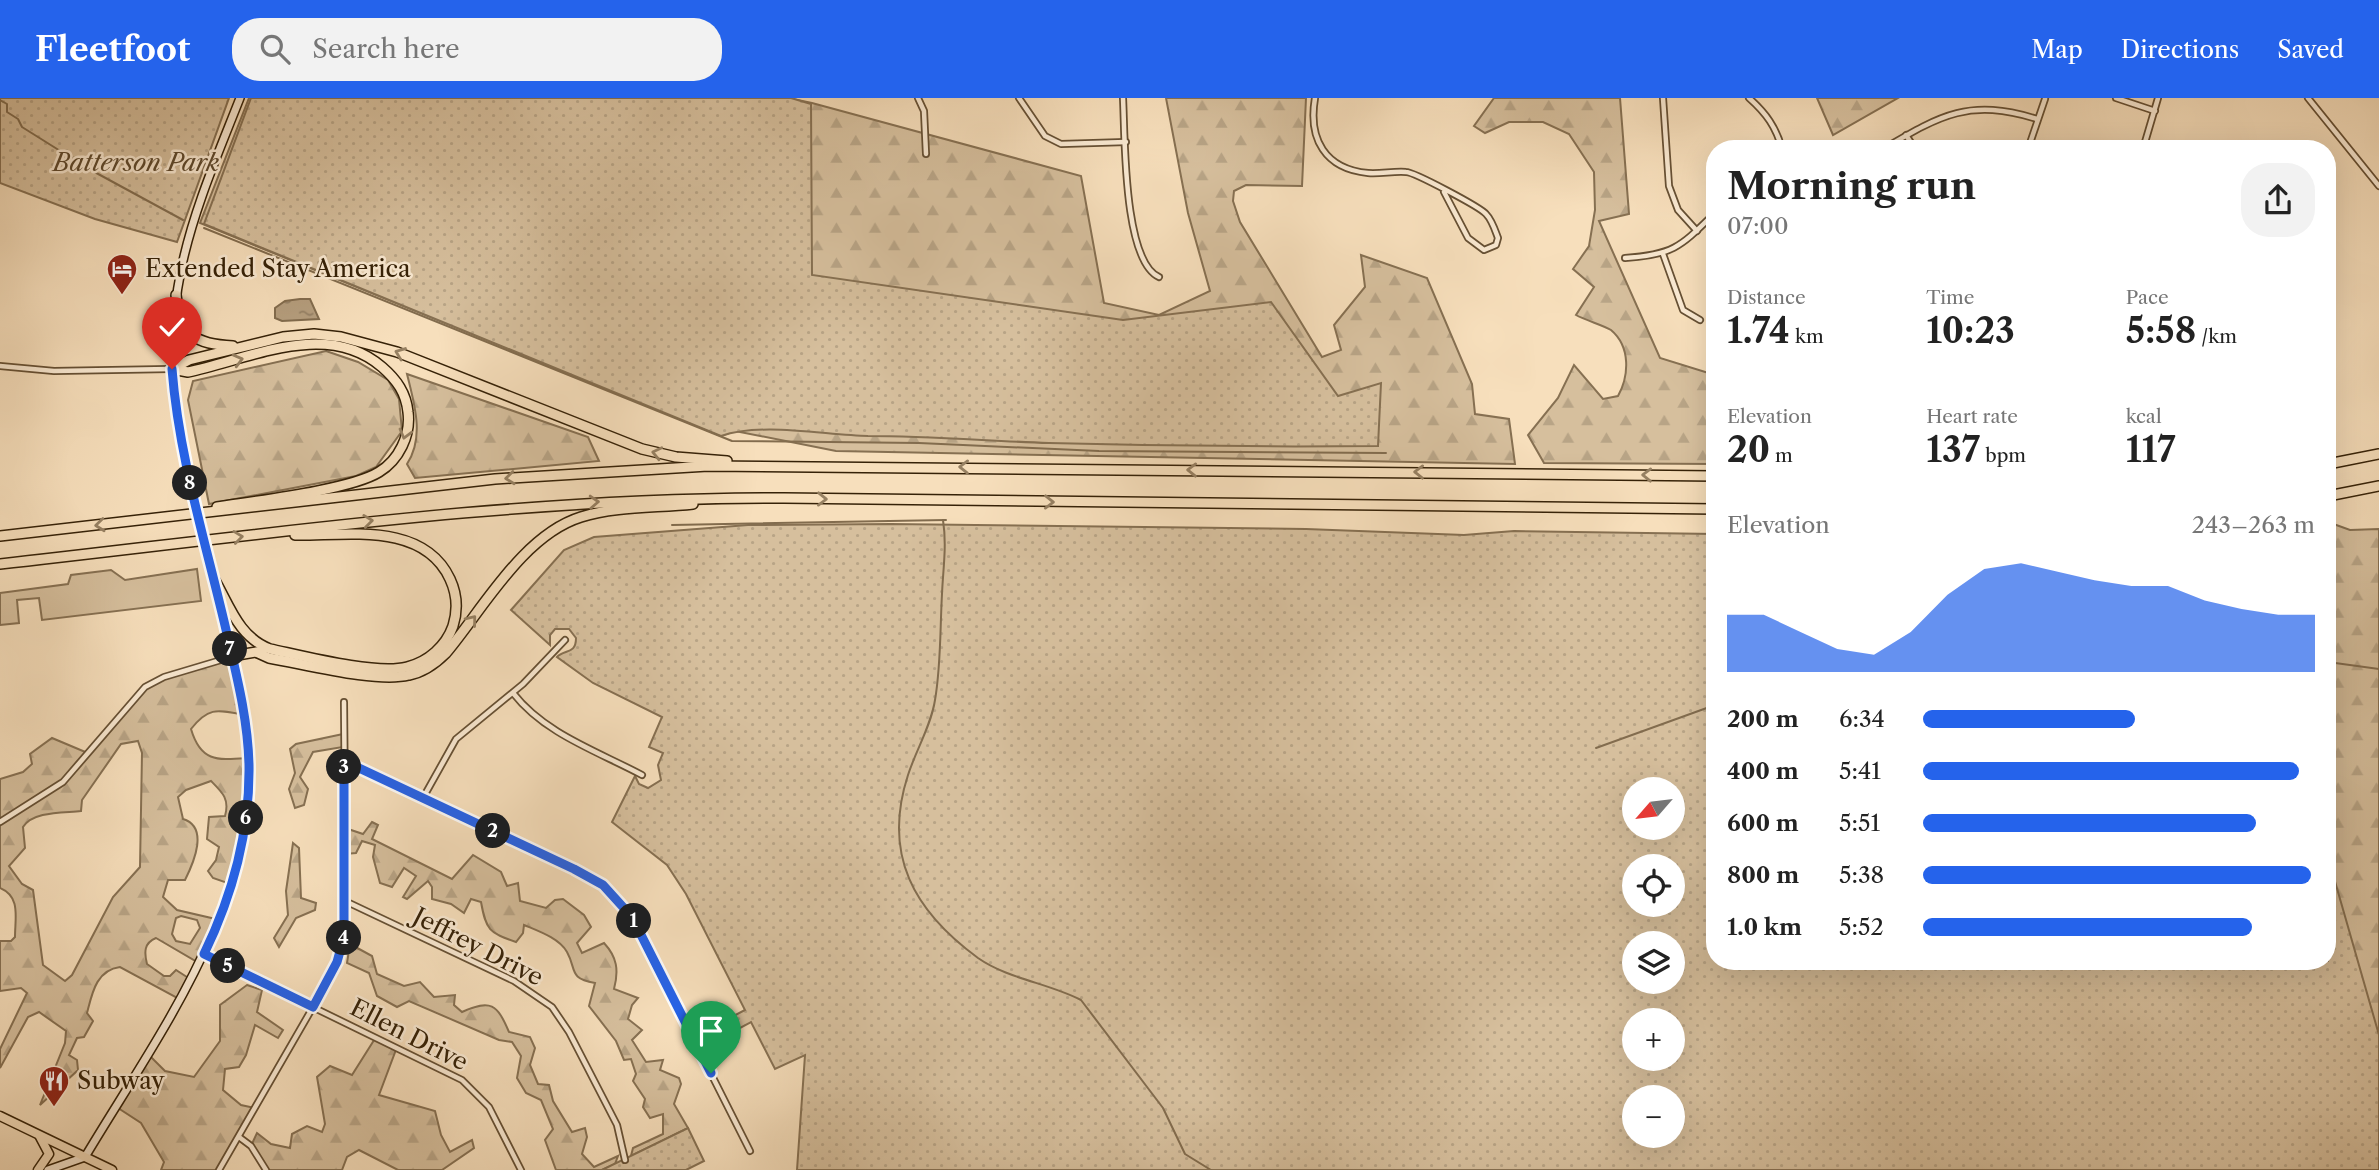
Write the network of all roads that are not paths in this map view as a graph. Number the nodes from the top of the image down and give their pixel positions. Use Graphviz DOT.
graph roads {
  1 [pos="240,98"];
  2 [pos="919,98"];
  3 [pos="1019,98"];
  4 [pos="1123,98"];
  5 [pos="1315,98"];
  6 [pos="1663,98"];
  7 [pos="1749,98"];
  8 [pos="2116,98"];
  9 [pos="2158,98"];
  10 [pos="2308,98"];
  11 [pos="2045,99"];
  12 [pos="2155,111"];
  13 [pos="2037,119"];
  14 [pos="1906,135"];
  15 [pos="1780,140"];
  16 [pos="1898,140"];
  17 [pos="1909,140"];
  18 [pos="2031,140"];
  19 [pos="2146,140"];
  20 [pos="1126,142"];
  21 [pos="926,154"];
  22 [pos="2379,186"];
  23 [pos="1444,192"];
  24 [pos="1706,222"];
  25 [pos="1697,231"];
  26 [pos="1663,254"];
  27 [pos="1626,258"];
  28 [pos="1159,276"];
  29 [pos="176,295"];
  30 [pos="1700,320"];
  31 [pos="242,347"];
  32 [pos="0,366"];
  33 [pos="172,369"];
  34 [pos="2379,454"];
  35 [pos="2336,462"];
  36 [pos="749,465"];
  37 [pos="1706,475"];
  38 [pos="2379,486"];
  39 [pos="2336,494"];
  40 [pos="725,498"];
  41 [pos="1706,509"];
  42 [pos="168,519"];
  43 [pos="276,533"];
  44 [pos="0,536"];
  45 [pos="0,564"];
  46 [pos="213,577"];
  47 [pos="565,640"];
  48 [pos="270,649"];
  49 [pos="258,653"];
  50 [pos="232,656"];
  51 [pos="513,693"];
  52 [pos="344,702"];
  53 [pos="344,761"];
  54 [pos="642,775"];
  55 [pos="424,798"];
  56 [pos="0,822"];
  57 [pos="345,901"];
  58 [pos="204,954"];
  59 [pos="313,1007"];
  60 [pos="0,1116"];
  61 [pos="35,1133"];
  62 [pos="239,1137"];
  63 [pos="750,1151"];
  64 [pos="85,1157"];
  65 [pos="625,1160"];
  66 [pos="38,1170"];
  67 [pos="48,1170"];
  68 [pos="112,1170"];
  69 [pos="219,1170"];
  70 [pos="266,1170"];
  71 [pos="522,1170"];
  1 -- 29 [label="main road"];
  2 -- 21 [label="street"];
  3 -- 20 [label="street"];
  4 -- 20 [label="street"];
  5 -- 23 [label="street"];
  6 -- 25 [label="street"];
  7 -- 15 [label="street"];
  8 -- 12 [label="street"];
  9 -- 12 [label="street"];
  10 -- 22 [label="street"];
  11 -- 13 [label="street"];
  12 -- 19 [label="street"];
  13 -- 14 [label="street"];
  13 -- 18 [label="street"];
  14 -- 16 [label="street"];
  14 -- 17 [label="street"];
  20 -- 28 [label="street"];
  23 -- 23 [label="street"];
  24 -- 25 [label="street"];
  25 -- 26 [label="street"];
  26 -- 27 [label="street"];
  26 -- 30 [label="street"];
  29 -- 31 [label="highway"];
  29 -- 33 [label="main road"];
  31 -- 33 [label="highway"];
  36 -- 31 [label="highway, one-way"];
  32 -- 33 [label="street"];
  33 -- 42 [label="highway, one-way"];
  33 -- 46 [label="main road, bridge"];
  34 -- 35 [label="highway"];
  37 -- 36 [label="highway, one-way"];
  36 -- 42 [label="highway, one-way"];
  38 -- 39 [label="highway"];
  40 -- 41 [label="highway, one-way"];
  43 -- 40 [label="highway, one-way"];
  49 -- 40 [label="highway, one-way"];
  42 -- 44 [label="highway, one-way"];
  45 -- 43 [label="highway, one-way"];
  43 -- 48 [label="highway"];
  46 -- 48 [label="highway"];
  46 -- 50 [label="main road"];
  47 -- 51 [label="street"];
  48 -- 49 [label="highway"];
  49 -- 50 [label="highway"];
  50 -- 56 [label="street"];
  50 -- 58 [label="main road"];
  51 -- 54 [label="street"];
  51 -- 55 [label="street"];
  52 -- 53 [label="street"];
  53 -- 55 [label="street"];
  53 -- 57 [label="street"];
  55 -- 63 [label="street"];
  57 -- 59 [label="street"];
  57 -- 65 [label="street, Jeffrey Drive"];
  58 -- 59 [label="street, Ellen Drive"];
  58 -- 64 [label="main road"];
  59 -- 62 [label="street"];
  59 -- 71 [label="street, Ellen Drive"];
  60 -- 61 [label="highway"];
  61 -- 64 [label="highway"];
  61 -- 66 [label="highway"];
  62 -- 69 [label="street"];
  62 -- 70 [label="street"];
  64 -- 67 [label="main road"];
  64 -- 68 [label="highway"];
}
